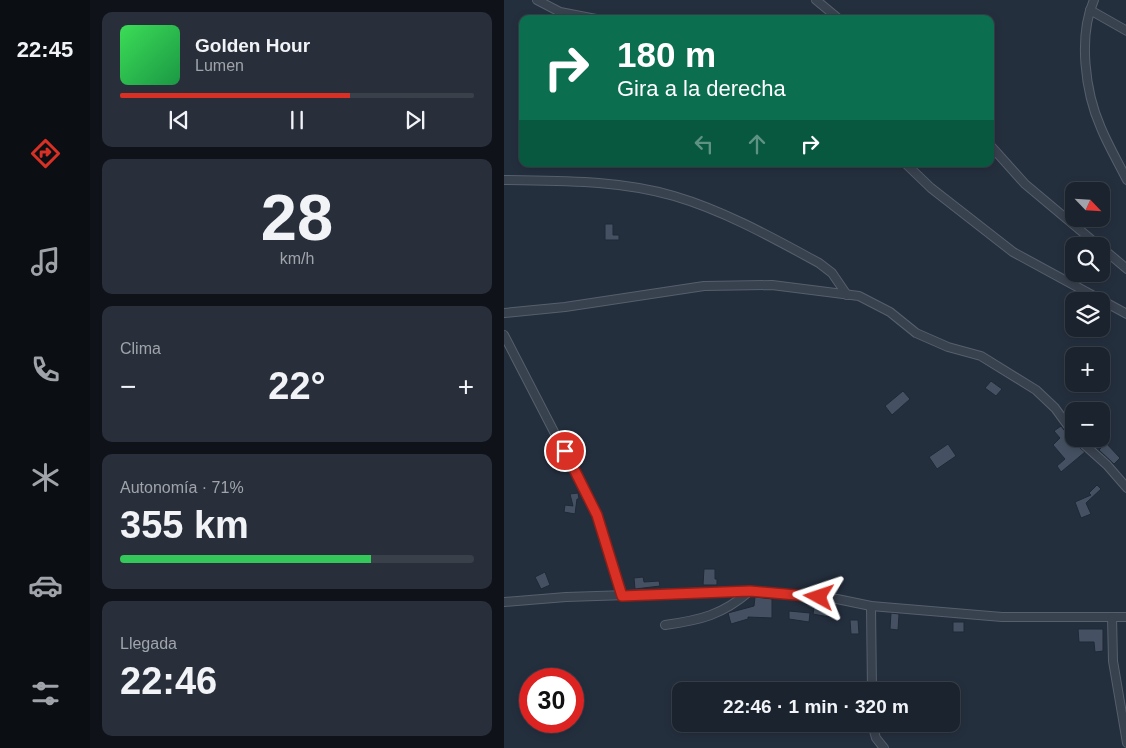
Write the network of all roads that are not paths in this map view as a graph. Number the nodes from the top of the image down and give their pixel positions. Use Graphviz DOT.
graph roads {
  1 [pos="537,0"];
  2 [pos="816,0"];
  3 [pos="1094,0"];
  4 [pos="1090,10"];
  5 [pos="575,15"];
  6 [pos="834,15"];
  7 [pos="1126,31"];
  8 [pos="994,149"];
  9 [pos="909,167"];
  10 [pos="504,180"];
  11 [pos="1126,180"];
  12 [pos="1088,237"];
  13 [pos="1110,255"];
  14 [pos="1126,269"];
  15 [pos="847,295"];
  16 [pos="504,313"];
  17 [pos="1126,314"];
  18 [pos="504,336"];
  19 [pos="1065,421"];
  20 [pos="1087,447"];
  21 [pos="1126,488"];
  22 [pos="750,591"];
  23 [pos="622,596"];
  24 [pos="504,602"];
  25 [pos="872,606"];
  26 [pos="1112,617"];
  27 [pos="1126,617"];
  28 [pos="665,625"];
  29 [pos="872,682"];
  30 [pos="874,732"];
  31 [pos="1126,743"];
  32 [pos="884,748"];
  1 -- 5 [label="street"];
  2 -- 6 [label="street"];
  3 -- 4 [label="street"];
  4 -- 7 [label="street"];
  4 -- 11 [label="street"];
  8 -- 12 [label="street"];
  9 -- 17 [label="street"];
  10 -- 15 [label="street"];
  13 -- 14 [label="street"];
  15 -- 16 [label="street"];
  15 -- 19 [label="street"];
  18 -- 23 [label="street"];
  20 -- 21 [label="street"];
  22 -- 23 [label="street"];
  22 -- 25 [label="street"];
  22 -- 28 [label="street"];
  23 -- 24 [label="street"];
  25 -- 26 [label="street"];
  25 -- 29 [label="street"];
  26 -- 27 [label="street"];
  26 -- 31 [label="street"];
  30 -- 32 [label="street"];
}
